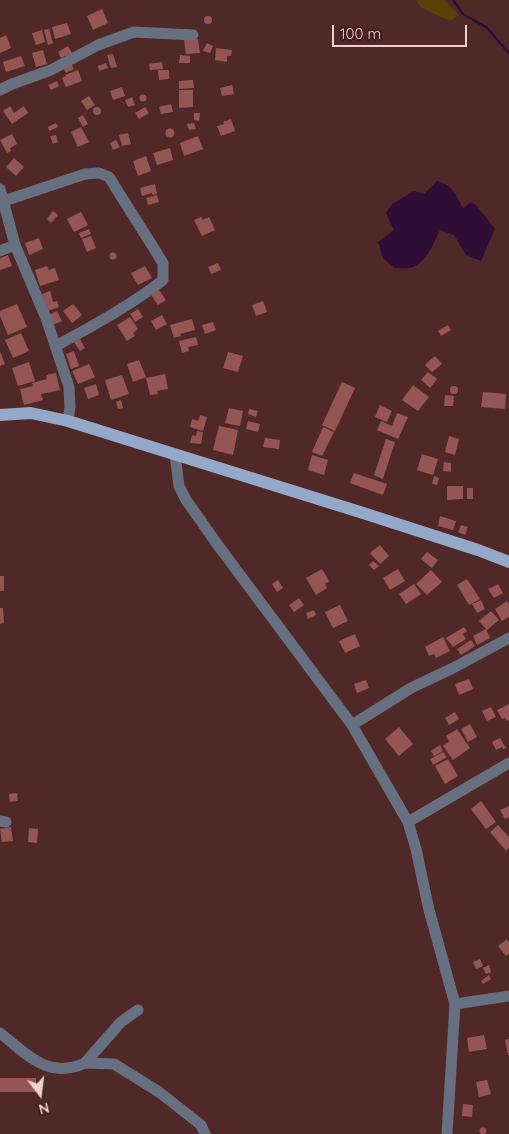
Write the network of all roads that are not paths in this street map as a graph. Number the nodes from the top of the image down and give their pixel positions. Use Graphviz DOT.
graph roads {
  1 [pos="193,36"];
  2 [pos="0,90"];
  3 [pos="0,189"];
  4 [pos="4,201"];
  5 [pos="15,245"];
  6 [pos="0,251"];
  7 [pos="56,346"];
  8 [pos="0,415"];
  9 [pos="68,421"];
  10 [pos="175,455"];
  11 [pos="509,562"];
  12 [pos="509,638"];
  13 [pos="352,725"];
  14 [pos="509,763"];
  15 [pos="408,822"];
  16 [pos="509,996"];
  17 [pos="455,1004"];
  18 [pos="138,1010"];
  19 [pos="0,1033"];
  20 [pos="86,1063"];
  21 [pos="205,1134"];
  22 [pos="447,1134"];
  1 -- 2 [label="street"];
  3 -- 4 [label="street"];
  4 -- 5 [label="street"];
  4 -- 7 [label="street"];
  5 -- 6 [label="street"];
  5 -- 7 [label="street"];
  7 -- 9 [label="street"];
  8 -- 9 [label="main road"];
  9 -- 10 [label="main road"];
  10 -- 11 [label="main road"];
  10 -- 13 [label="street"];
  12 -- 13 [label="street"];
  13 -- 15 [label="street"];
  14 -- 15 [label="street"];
  15 -- 17 [label="street"];
  16 -- 17 [label="street"];
  17 -- 22 [label="street"];
  18 -- 20 [label="street"];
  19 -- 20 [label="street"];
  20 -- 21 [label="street"];
}
